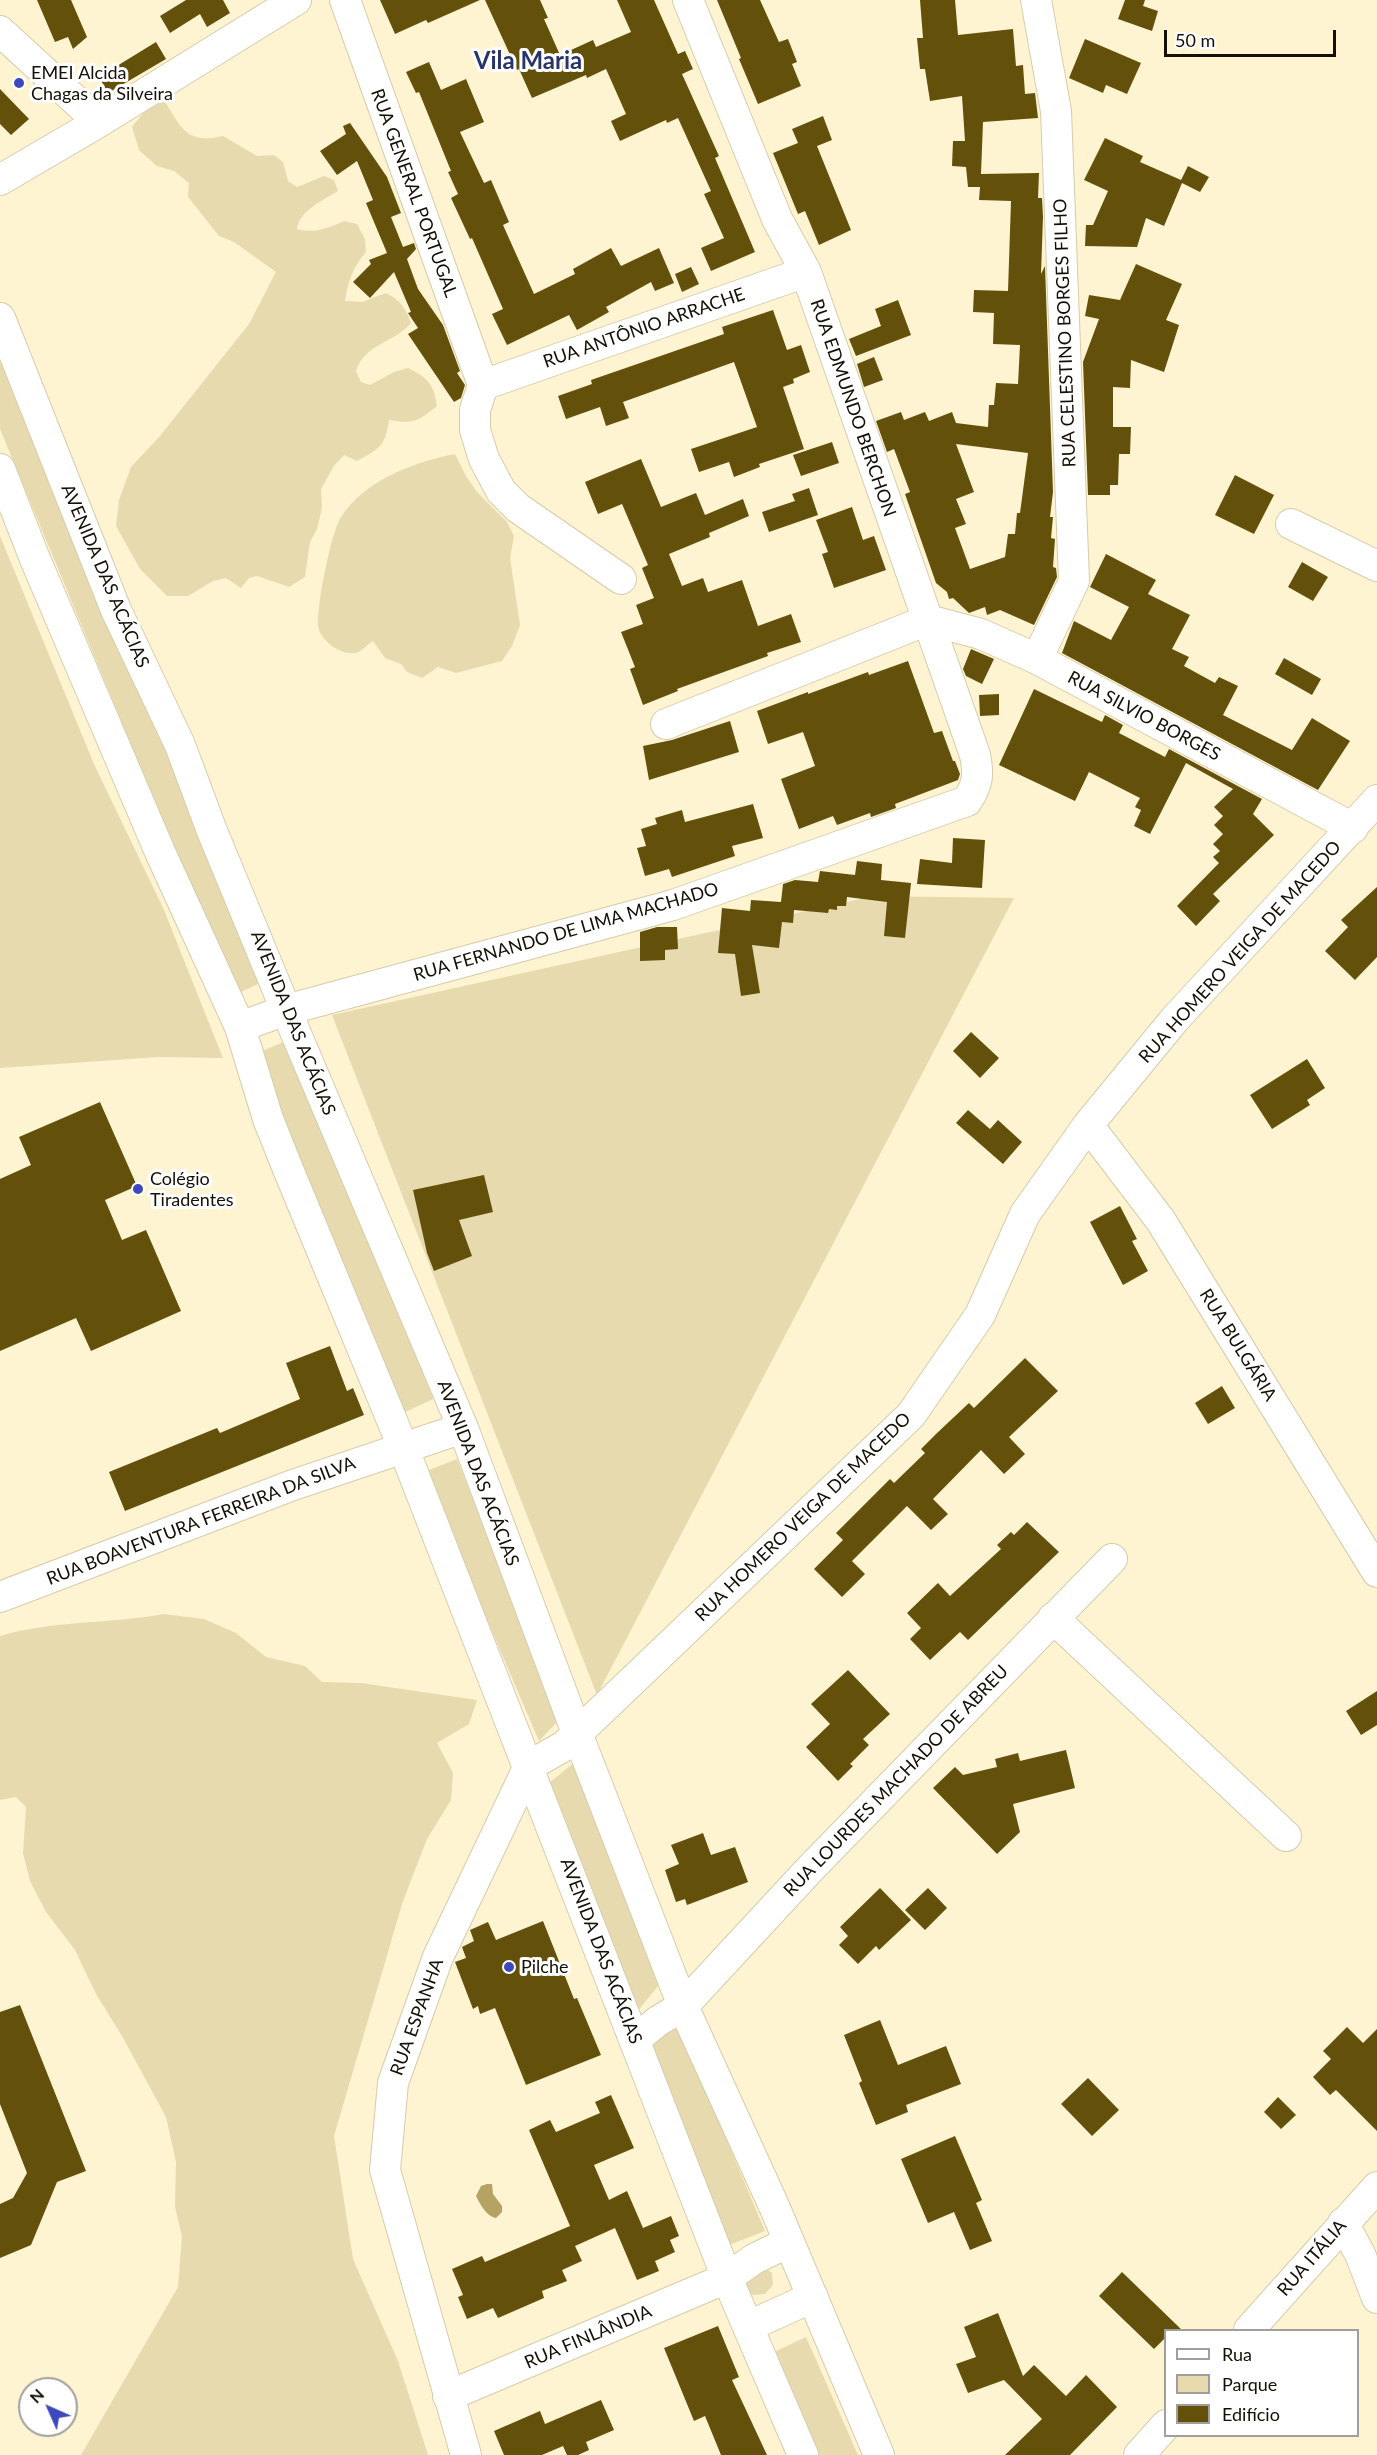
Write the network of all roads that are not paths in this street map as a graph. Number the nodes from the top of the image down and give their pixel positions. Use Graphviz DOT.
graph roads {
  1 [pos="296,0"];
  2 [pos="345,0"];
  3 [pos="688,0"];
  4 [pos="1036,0"];
  5 [pos="0,31"];
  6 [pos="99,122"];
  7 [pos="0,180"];
  8 [pos="806,272"];
  9 [pos="0,318"];
  10 [pos="483,385"];
  11 [pos="0,469"];
  12 [pos="1291,524"];
  13 [pos="1377,566"];
  14 [pos="621,579"];
  15 [pos="928,620"];
  16 [pos="1037,659"];
  17 [pos="666,724"];
  18 [pos="1377,800"];
  19 [pos="944,808"];
  20 [pos="1353,828"];
  21 [pos="286,1010"];
  22 [pos="240,1027"];
  23 [pos="1088,1125"];
  24 [pos="463,1428"];
  25 [pos="403,1447"];
  26 [pos="1112,1559"];
  27 [pos="1377,1572"];
  28 [pos="0,1597"];
  29 [pos="1053,1618"];
  30 [pos="570,1740"];
  31 [pos="529,1767"];
  32 [pos="1286,1836"];
  33 [pos="683,2006"];
  34 [pos="636,2039"];
  35 [pos="1377,2187"];
  36 [pos="1344,2223"];
  37 [pos="789,2242"];
  38 [pos="727,2278"];
  39 [pos="813,2297"];
  40 [pos="1377,2298"];
  41 [pos="748,2326"];
  42 [pos="1251,2329"];
  43 [pos="448,2396"];
  44 [pos="1164,2427"];
  45 [pos="466,2455"];
  46 [pos="803,2455"];
  47 [pos="879,2455"];
  48 [pos="1139,2455"];
  1 -- 6 [label="street"];
  2 -- 10 [label="street, RUA GENERAL PORTUGAL"];
  3 -- 8 [label="street, RUA EDMUNDO BERCHON"];
  4 -- 16 [label="street, RUA CELESTINO BORGES FILHO"];
  5 -- 6 [label="street"];
  6 -- 7 [label="street"];
  8 -- 10 [label="street, RUA ANTÔNIO ARRACHE"];
  8 -- 15 [label="street, RUA EDMUNDO BERCHON"];
  9 -- 21 [label="street, AVENIDA DAS ACÁCIAS"];
  10 -- 14 [label="street"];
  11 -- 22 [label="street, AVENIDA DAS ACÁCIAS"];
  12 -- 13 [label="street"];
  15 -- 16 [label="street, RUA SILVIO BORGES"];
  15 -- 17 [label="street"];
  15 -- 19 [label="street, RUA EDMUNDO BERCHON"];
  16 -- 20 [label="street, RUA SILVIO BORGES"];
  18 -- 20 [label="street, RUA HOMERO VEIGA DE MACEDO"];
  19 -- 21 [label="street, RUA FERNANDO DE LIMA MACHADO"];
  20 -- 23 [label="street, RUA HOMERO VEIGA DE MACEDO"];
  21 -- 22 [label="street, RUA FERNANDO DE LIMA MACHADO"];
  21 -- 24 [label="street, AVENIDA DAS ACÁCIAS"];
  22 -- 25 [label="street, AVENIDA DAS ACÁCIAS"];
  23 -- 27 [label="street, RUA BULGÁRIA"];
  23 -- 30 [label="street, RUA HOMERO VEIGA DE MACEDO"];
  24 -- 25 [label="street, AVENIDA DAS ACÁCIAS"];
  24 -- 30 [label="street, AVENIDA DAS ACÁCIAS"];
  25 -- 28 [label="street, RUA BOAVENTURA FERREIRA DA SILVA"];
  25 -- 31 [label="street, AVENIDA DAS ACÁCIAS"];
  26 -- 29 [label="street, RUA LOURDES MACHADO DE ABREU"];
  29 -- 32 [label="street"];
  29 -- 33 [label="street, RUA LOURDES MACHADO DE ABREU"];
  30 -- 31 [label="street, RUA HOMERO VEIGA DE MACEDO"];
  30 -- 33 [label="street, AVENIDA DAS ACÁCIAS"];
  31 -- 34 [label="street, AVENIDA DAS ACÁCIAS"];
  31 -- 43 [label="street, RUA ESPANHA"];
  33 -- 34 [label="street, RUA LOURDES MACHADO DE ABREU"];
  33 -- 37 [label="street, AVENIDA DAS ACÁCIAS"];
  34 -- 38 [label="street, AVENIDA DAS ACÁCIAS"];
  35 -- 36 [label="street, RUA ITÁLIA"];
  36 -- 40 [label="street"];
  36 -- 42 [label="street, RUA ITÁLIA"];
  37 -- 38 [label="street, RUA FINLÂNDIA"];
  37 -- 39 [label="street, AVENIDA DAS ACÁCIAS"];
  38 -- 41 [label="street, AVENIDA DAS ACÁCIAS"];
  38 -- 43 [label="street, RUA FINLÂNDIA"];
  39 -- 41 [label="street"];
  39 -- 47 [label="street, AVENIDA DAS ACÁCIAS"];
  41 -- 46 [label="street, AVENIDA DAS ACÁCIAS"];
  43 -- 45 [label="street, RUA ESPANHA"];
  44 -- 48 [label="street"];
}
